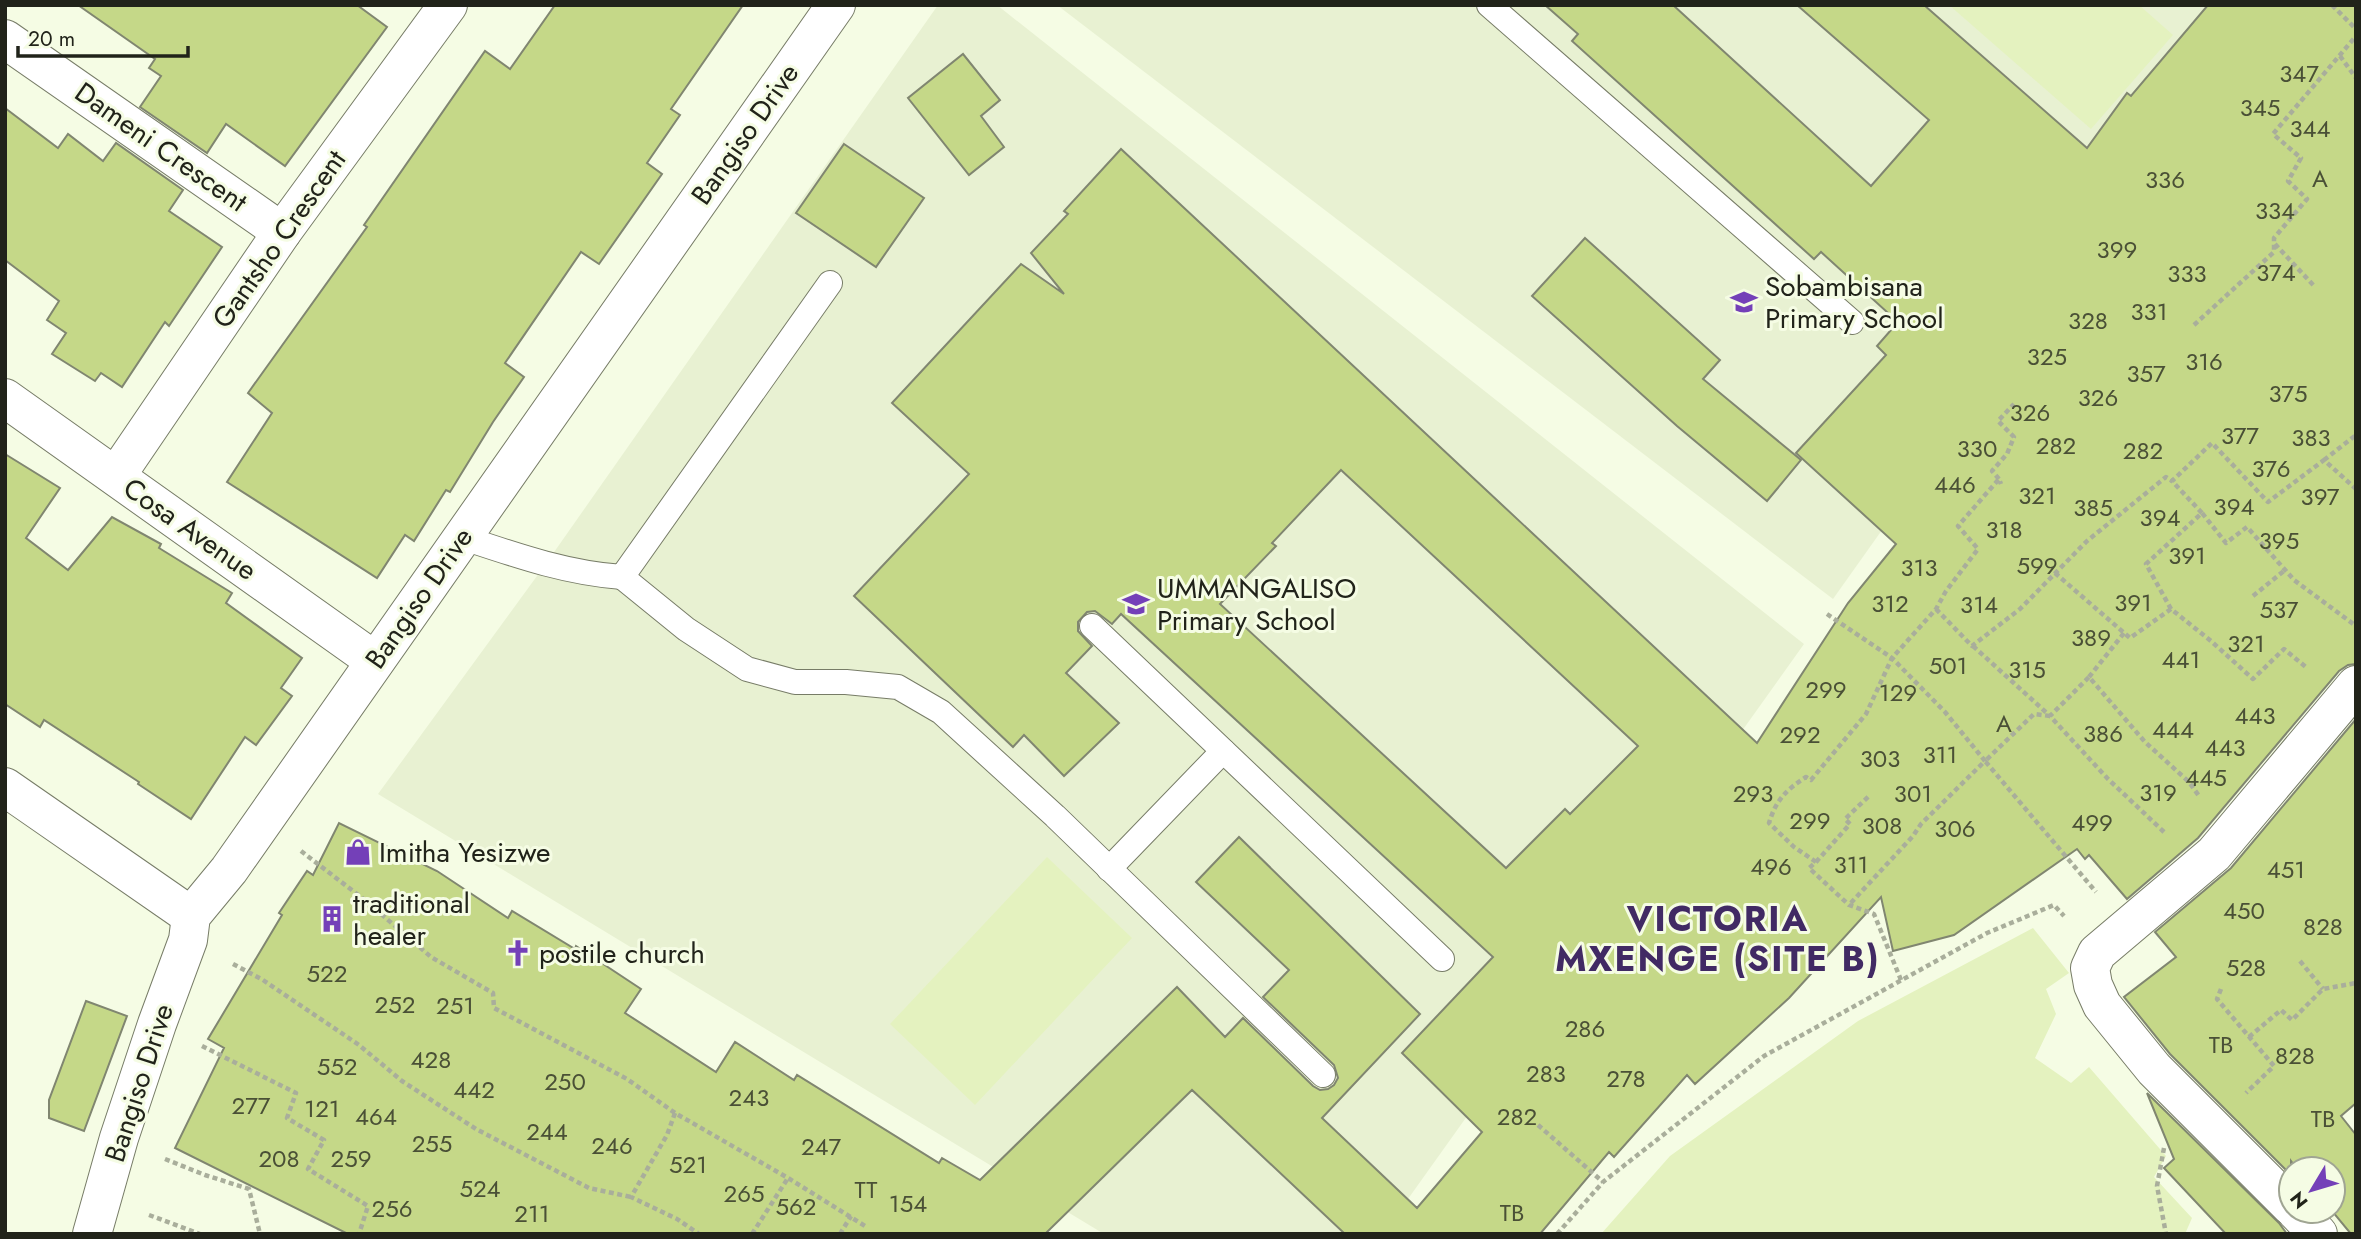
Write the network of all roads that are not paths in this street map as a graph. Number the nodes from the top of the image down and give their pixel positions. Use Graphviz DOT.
graph roads {
  1 [pos="836,5"];
  2 [pos="1489,5"];
  3 [pos="434,10"];
  4 [pos="5,39"];
  5 [pos="282,232"];
  6 [pos="830,283"];
  7 [pos="1852,322"];
  8 [pos="5,398"];
  9 [pos="116,476"];
  10 [pos="461,537"];
  11 [pos="622,577"];
  12 [pos="1091,626"];
  13 [pos="375,661"];
  14 [pos="2351,692"];
  15 [pos="1223,751"];
  16 [pos="5,787"];
  17 [pos="1109,869"];
  18 [pos="190,928"];
  19 [pos="1442,960"];
  20 [pos="1323,1075"];
  21 [pos="2277,1192"];
  22 [pos="92,1234"];
  1 -- 10 [label="street, Bangiso Drive"];
  2 -- 7 [label="lane"];
  3 -- 5 [label="street, Gantsho Crescent"];
  4 -- 5 [label="street, Dameni Crescent"];
  5 -- 9 [label="street, Gantsho Crescent"];
  6 -- 11 [label="lane"];
  8 -- 9 [label="street, Cosa Avenue"];
  9 -- 13 [label="street, Cosa Avenue"];
  10 -- 11 [label="lane"];
  10 -- 13 [label="street, Bangiso Drive"];
  11 -- 17 [label="lane"];
  12 -- 15 [label="lane"];
  13 -- 18 [label="street, Bangiso Drive"];
  14 -- 21 [label="street"];
  15 -- 17 [label="lane"];
  15 -- 19 [label="lane"];
  16 -- 18 [label="street"];
  17 -- 20 [label="lane"];
  18 -- 22 [label="street, Bangiso Drive"];
}
